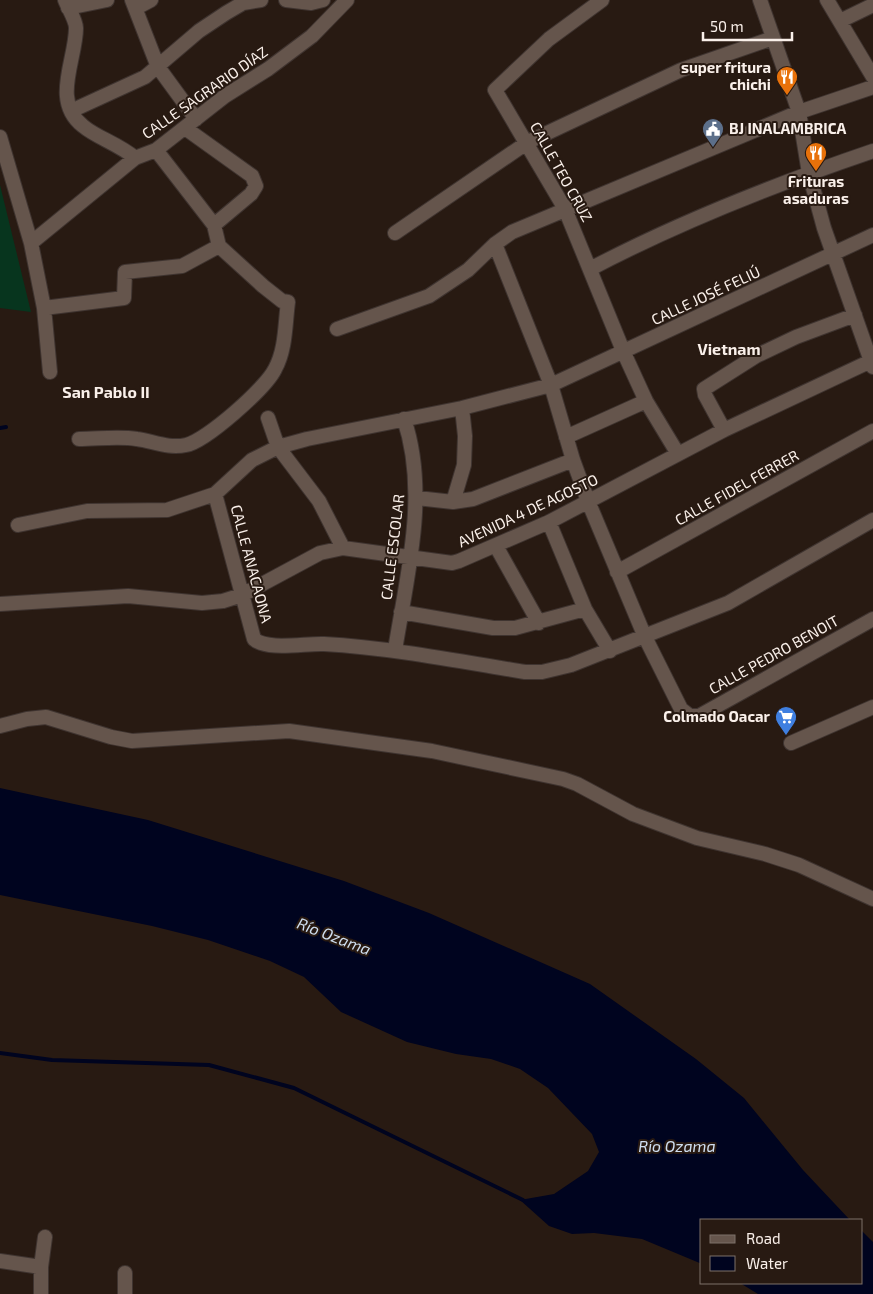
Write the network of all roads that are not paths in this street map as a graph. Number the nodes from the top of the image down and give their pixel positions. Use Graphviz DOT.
graph roads {
  1 [pos="107,0"];
  2 [pos="151,0"];
  3 [pos="261,0"];
  4 [pos="286,0"];
  5 [pos="322,0"];
  6 [pos="346,0"];
  7 [pos="602,0"];
  8 [pos="760,0"];
  9 [pos="827,0"];
  10 [pos="67,4"];
  11 [pos="134,4"];
  12 [pos="873,5"];
  13 [pos="840,21"];
  14 [pos="774,38"];
  15 [pos="158,68"];
  16 [pos="873,77"];
  17 [pos="873,87"];
  18 [pos="72,111"];
  19 [pos="799,112"];
  20 [pos="190,123"];
  21 [pos="0,137"];
  22 [pos="528,142"];
  23 [pos="156,150"];
  24 [pos="873,151"];
  25 [pos="135,158"];
  26 [pos="809,173"];
  27 [pos="565,209"];
  28 [pos="214,225"];
  29 [pos="395,233"];
  30 [pos="873,235"];
  31 [pos="31,243"];
  32 [pos="495,244"];
  33 [pos="220,246"];
  34 [pos="833,254"];
  35 [pos="590,269"];
  36 [pos="44,308"];
  37 [pos="855,315"];
  38 [pos="337,329"];
  39 [pos="624,353"];
  40 [pos="872,363"];
  41 [pos="50,372"];
  42 [pos="551,385"];
  43 [pos="646,401"];
  44 [pos="462,408"];
  45 [pos="268,418"];
  46 [pos="404,419"];
  47 [pos="724,430"];
  48 [pos="873,431"];
  49 [pos="566,437"];
  50 [pos="79,439"];
  51 [pos="278,447"];
  52 [pos="678,454"];
  53 [pos="573,460"];
  54 [pos="215,494"];
  55 [pos="417,498"];
  56 [pos="588,501"];
  57 [pos="453,502"];
  58 [pos="873,520"];
  59 [pos="549,522"];
  60 [pos="18,525"];
  61 [pos="496,546"];
  62 [pos="343,548"];
  63 [pos="409,556"];
  64 [pos="617,572"];
  65 [pos="242,595"];
  66 [pos="0,604"];
  67 [pos="585,609"];
  68 [pos="401,612"];
  69 [pos="873,619"];
  70 [pos="539,623"];
  71 [pos="645,638"];
  72 [pos="394,650"];
  73 [pos="610,651"];
  74 [pos="873,707"];
  75 [pos="0,726"];
  76 [pos="791,743"];
  77 [pos="873,899"];
  78 [pos="45,1237"];
  79 [pos="0,1261"];
  80 [pos="41,1267"];
  81 [pos="124,1273"];
  82 [pos="41,1294"];
  83 [pos="125,1294"];
  1 -- 10 [label="street"];
  2 -- 11 [label="street"];
  3 -- 15 [label="street"];
  4 -- 5 [label="street"];
  6 -- 20 [label="street, CALLE SAGRARIO DÍAZ"];
  7 -- 22 [label="street, CALLE TEO CRUZ"];
  8 -- 14 [label="street"];
  9 -- 13 [label="street"];
  10 -- 18 [label="street"];
  11 -- 15 [label="street"];
  12 -- 13 [label="street"];
  13 -- 16 [label="street"];
  14 -- 19 [label="street"];
  14 -- 22 [label="street"];
  15 -- 18 [label="street"];
  15 -- 20 [label="street"];
  17 -- 19 [label="street"];
  18 -- 25 [label="street"];
  19 -- 26 [label="street"];
  19 -- 27 [label="street"];
  20 -- 23 [label="street, CALLE SAGRARIO DÍAZ"];
  20 -- 28 [label="street"];
  21 -- 31 [label="street"];
  22 -- 27 [label="street, CALLE TEO CRUZ"];
  22 -- 29 [label="street"];
  23 -- 25 [label="street, CALLE SAGRARIO DÍAZ"];
  23 -- 28 [label="street"];
  24 -- 26 [label="street"];
  25 -- 31 [label="street, CALLE SAGRARIO DÍAZ"];
  26 -- 34 [label="street"];
  26 -- 35 [label="street"];
  27 -- 32 [label="street"];
  27 -- 35 [label="street, CALLE TEO CRUZ"];
  28 -- 33 [label="street"];
  30 -- 34 [label="street, CALLE JOSÉ FELIÚ"];
  31 -- 36 [label="street"];
  32 -- 38 [label="street"];
  32 -- 42 [label="street"];
  33 -- 36 [label="street"];
  33 -- 50 [label="street"];
  34 -- 37 [label="street"];
  34 -- 39 [label="street, CALLE JOSÉ FELIÚ"];
  35 -- 39 [label="street, CALLE TEO CRUZ"];
  36 -- 41 [label="street"];
  37 -- 40 [label="street"];
  37 -- 47 [label="street"];
  39 -- 42 [label="street, CALLE JOSÉ FELIÚ"];
  39 -- 43 [label="street, CALLE TEO CRUZ"];
  40 -- 47 [label="street, AVENIDA 4 DE AGOSTO"];
  42 -- 44 [label="street, CALLE JOSÉ FELIÚ"];
  42 -- 49 [label="street"];
  43 -- 49 [label="street"];
  43 -- 52 [label="street, CALLE TEO CRUZ"];
  44 -- 46 [label="street, CALLE JOSÉ FELIÚ"];
  44 -- 57 [label="street"];
  45 -- 51 [label="street"];
  46 -- 51 [label="street, CALLE JOSÉ FELIÚ"];
  46 -- 55 [label="street, CALLE ESCOLAR"];
  47 -- 52 [label="street, AVENIDA 4 DE AGOSTO"];
  48 -- 64 [label="street, CALLE FIDEL FERRER"];
  49 -- 53 [label="street"];
  51 -- 54 [label="street, CALLE JOSÉ FELIÚ"];
  51 -- 62 [label="street"];
  52 -- 56 [label="street, AVENIDA 4 DE AGOSTO"];
  53 -- 56 [label="street"];
  53 -- 57 [label="street"];
  54 -- 60 [label="street"];
  54 -- 65 [label="street, CALLE ANACAONA"];
  55 -- 57 [label="street"];
  55 -- 63 [label="street, CALLE ESCOLAR"];
  56 -- 59 [label="street, AVENIDA 4 DE AGOSTO"];
  56 -- 64 [label="street"];
  58 -- 71 [label="street"];
  59 -- 61 [label="street, AVENIDA 4 DE AGOSTO"];
  59 -- 67 [label="street"];
  61 -- 63 [label="street, AVENIDA 4 DE AGOSTO"];
  61 -- 70 [label="street"];
  62 -- 63 [label="street, AVENIDA 4 DE AGOSTO"];
  62 -- 65 [label="street, AVENIDA 4 DE AGOSTO"];
  63 -- 68 [label="street, CALLE ESCOLAR"];
  64 -- 71 [label="street"];
  65 -- 66 [label="street, AVENIDA 4 DE AGOSTO"];
  65 -- 72 [label="street, CALLE ANACAONA"];
  67 -- 70 [label="street"];
  67 -- 73 [label="street"];
  68 -- 70 [label="street"];
  68 -- 72 [label="street, CALLE ESCOLAR"];
  69 -- 71 [label="street, CALLE PEDRO BENOIT"];
  71 -- 73 [label="street"];
  72 -- 73 [label="street"];
  74 -- 76 [label="street"];
  75 -- 77 [label="street"];
  78 -- 80 [label="street"];
  79 -- 80 [label="street"];
  80 -- 82 [label="street"];
  81 -- 83 [label="street"];
}
